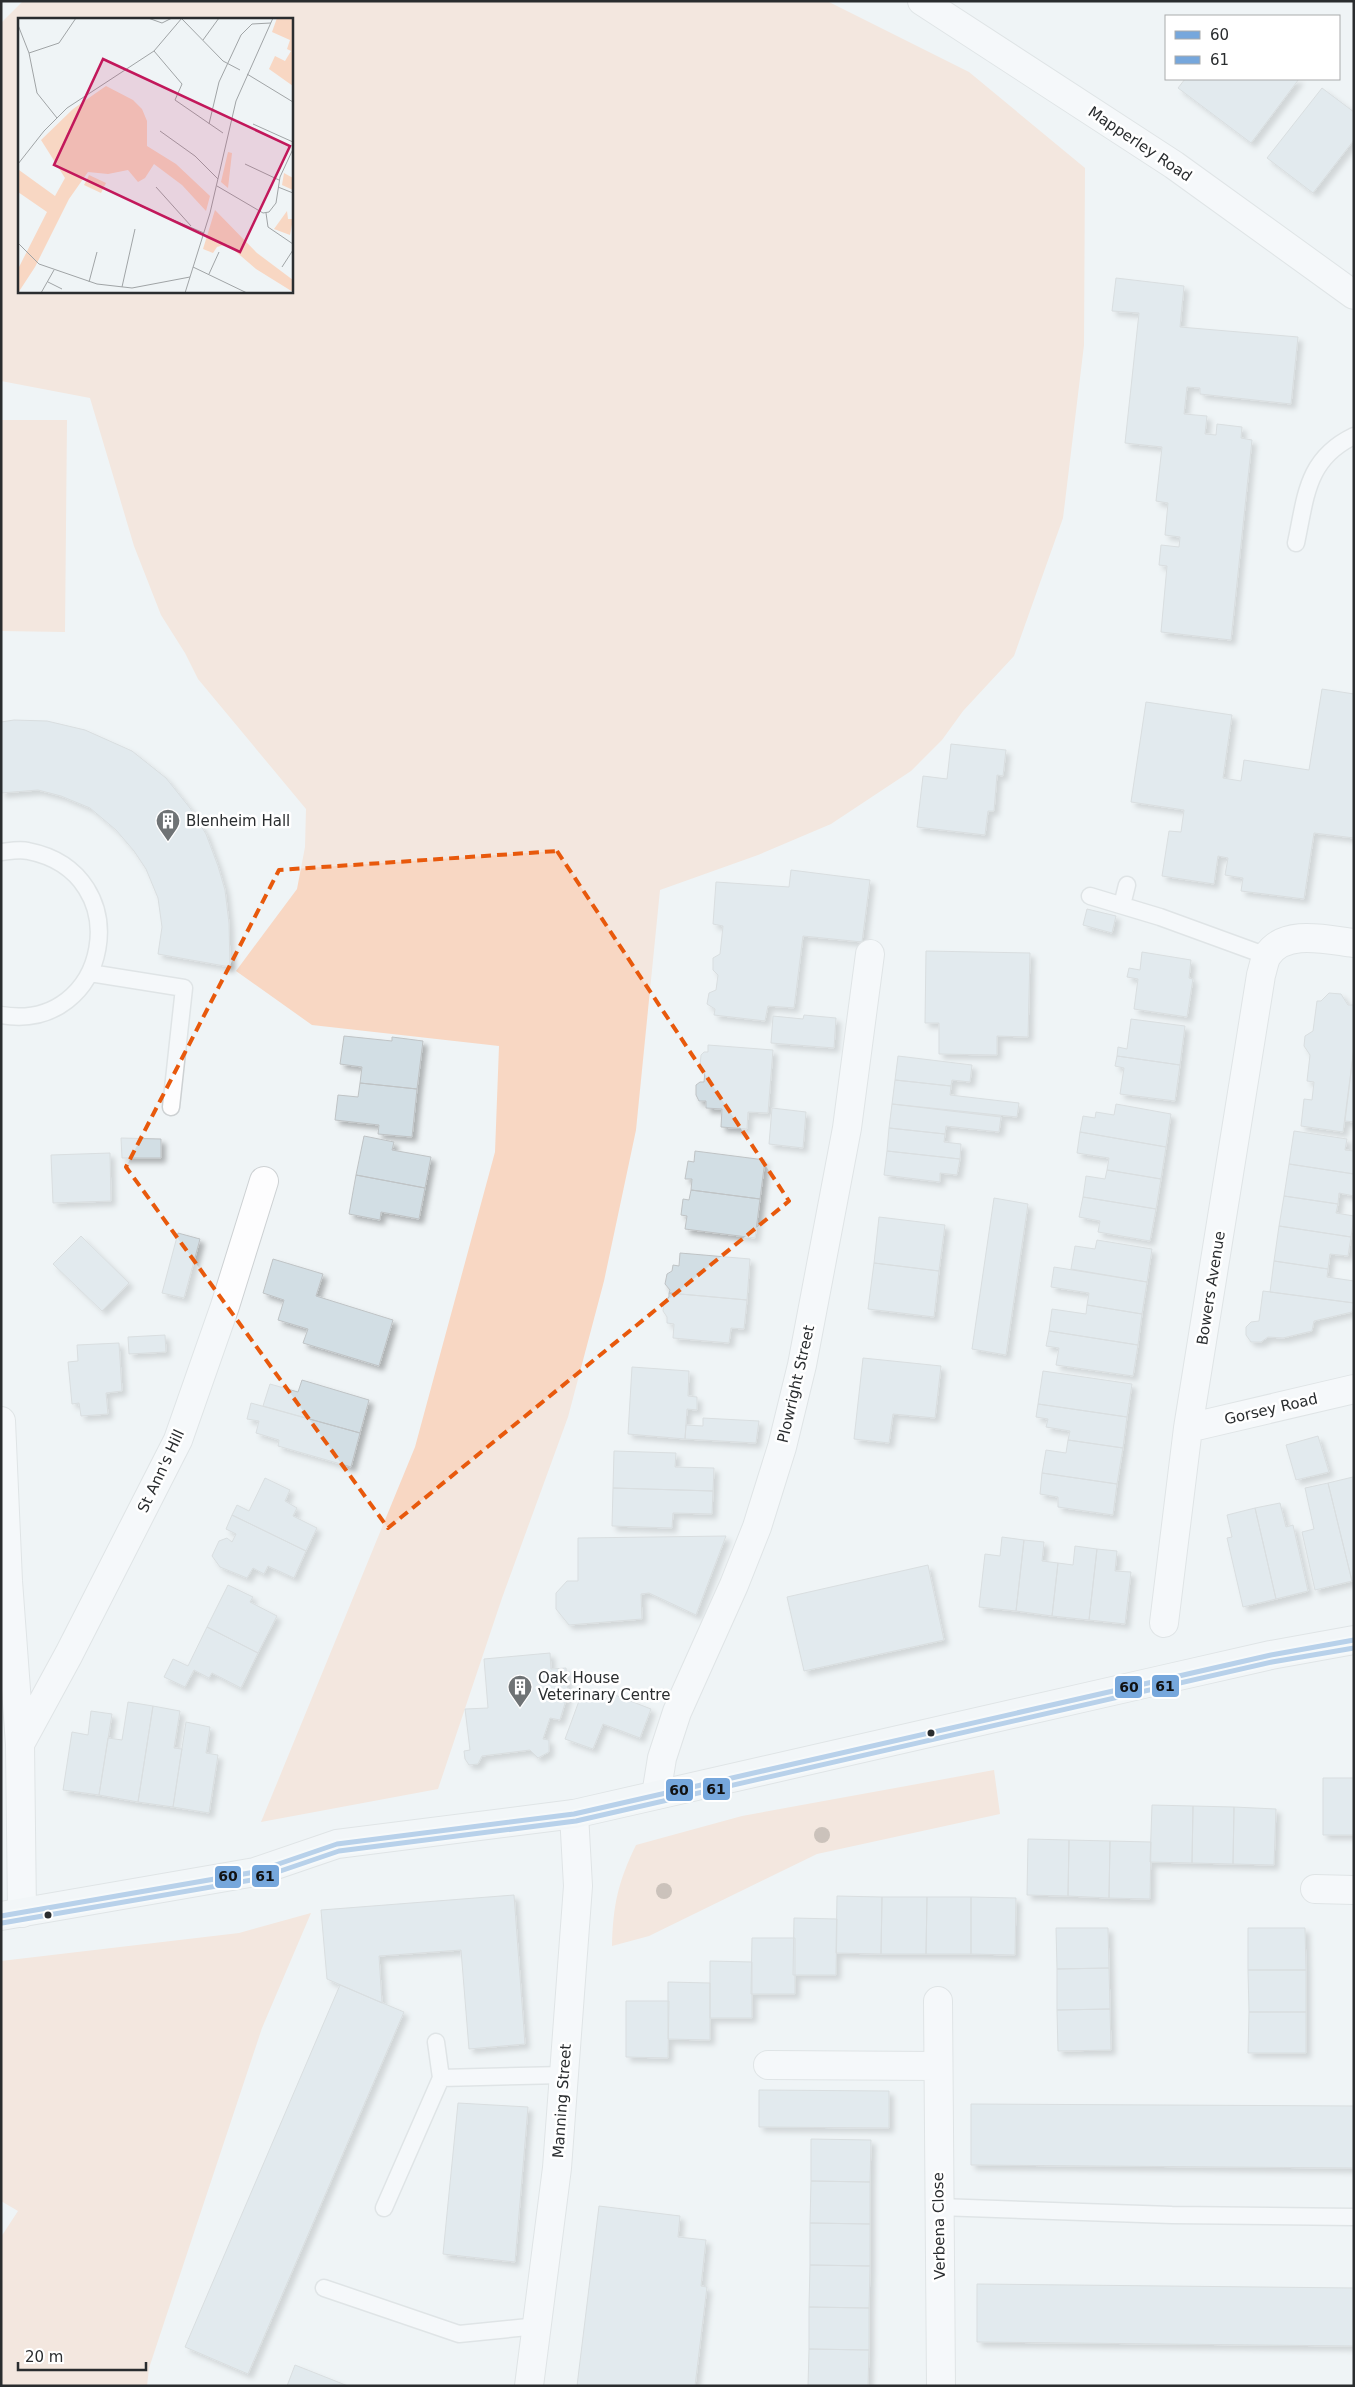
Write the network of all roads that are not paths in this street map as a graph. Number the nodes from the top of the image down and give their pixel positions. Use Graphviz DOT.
graph roads {
  1 [pos="922,1"];
  2 [pos="1354,295"];
  3 [pos="1354,436"];
  4 [pos="1296,543"];
  5 [pos="1,852"];
  6 [pos="1127,886"];
  7 [pos="1090,896"];
  8 [pos="1122,905"];
  9 [pos="1354,944"];
  10 [pos="870,954"];
  11 [pos="1267,956"];
  12 [pos="90,973"];
  13 [pos="1,1015"];
  14 [pos="171,1107"];
  15 [pos="264,1181"];
  16 [pos="1354,1389"];
  17 [pos="1,1421"];
  18 [pos="1188,1428"];
  19 [pos="1164,1623"];
  20 [pos="1354,1640"];
  21 [pos="20,1744"];
  22 [pos="656,1795"];
  23 [pos="574,1814"];
  24 [pos="1315,1889"];
  25 [pos="1354,1890"];
  26 [pos="12,1915"];
  27 [pos="938,2001"];
  28 [pos="436,2042"];
  29 [pos="768,2064"];
  30 [pos="937,2066"];
  31 [pos="564,2075"];
  32 [pos="441,2078"];
  33 [pos="939,2207"];
  34 [pos="384,2208"];
  35 [pos="1354,2217"];
  36 [pos="324,2288"];
  37 [pos="538,2326"];
  38 [pos="529,2386"];
  39 [pos="941,2386"];
  1 -- 2 [label="street, Mapperley Road"];
  3 -- 4 [label="lane"];
  5 -- 12 [label="lane"];
  6 -- 8 [label="lane"];
  7 -- 8 [label="lane"];
  8 -- 11 [label="lane"];
  9 -- 11 [label="street"];
  10 -- 22 [label="street, Plowright Street"];
  11 -- 18 [label="street, Bowers Avenue"];
  12 -- 13 [label="lane"];
  12 -- 14 [label="lane"];
  15 -- 21 [label="street, St Ann's Hill"];
  16 -- 18 [label="street, Gorsey Road"];
  17 -- 21 [label="street, St Ann's Hill"];
  18 -- 19 [label="street, Bowers Avenue"];
  20 -- 22 [label="main road"];
  21 -- 26 [label="street, St Ann's Hill"];
  22 -- 23 [label="main road"];
  23 -- 26 [label="main road"];
  23 -- 31 [label="street, Manning Street"];
  24 -- 25 [label="street"];
  27 -- 30 [label="street, Verbena Close"];
  28 -- 32 [label="lane"];
  29 -- 30 [label="street"];
  30 -- 33 [label="street, Verbena Close"];
  31 -- 32 [label="lane"];
  31 -- 37 [label="street, Manning Street"];
  32 -- 34 [label="lane"];
  33 -- 35 [label="lane"];
  33 -- 39 [label="street, Verbena Close"];
  36 -- 37 [label="lane"];
  37 -- 38 [label="street, Manning Street"];
}
